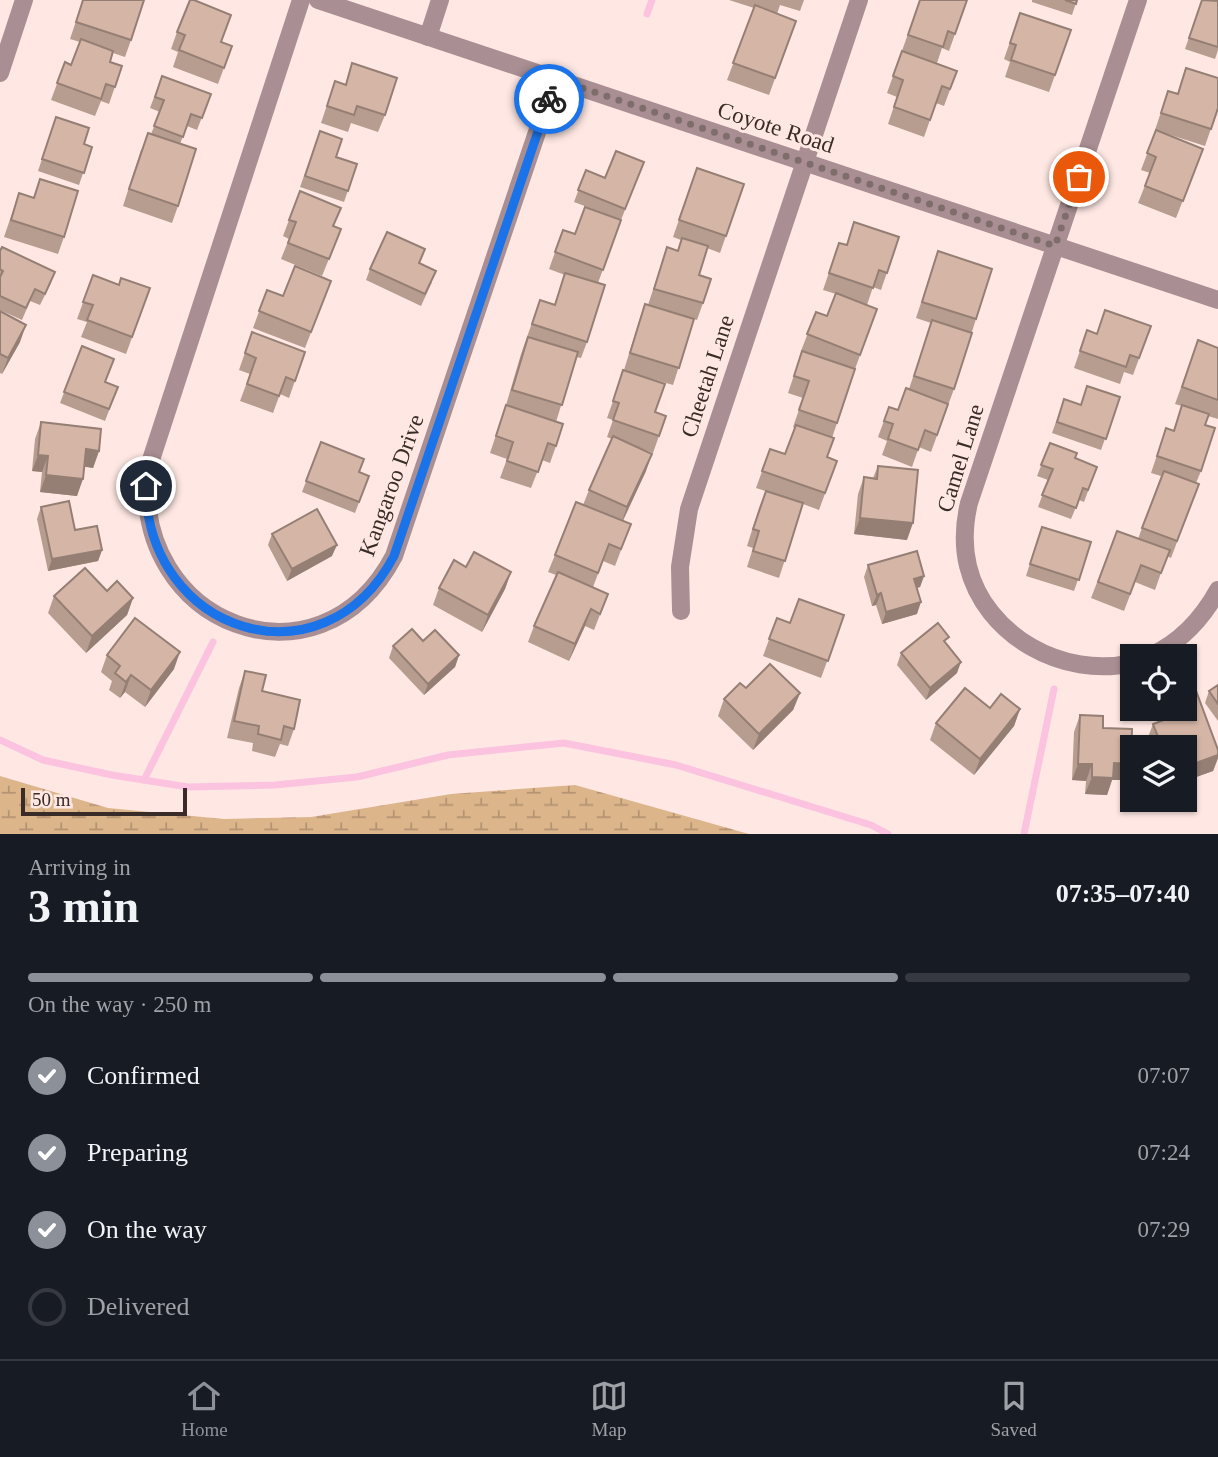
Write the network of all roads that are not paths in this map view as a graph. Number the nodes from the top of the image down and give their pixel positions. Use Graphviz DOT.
graph roads {
  1 [pos="24,0"];
  2 [pos="301,0"];
  3 [pos="318,0"];
  4 [pos="440,0"];
  5 [pos="859,0"];
  6 [pos="1138,0"];
  7 [pos="428,37"];
  8 [pos="0,73"];
  9 [pos="555,79"];
  10 [pos="805,162"];
  11 [pos="1055,246"];
  12 [pos="1218,300"];
  13 [pos="1218,590"];
  14 [pos="681,611"];
  15 [pos="1172,644"];
  16 [pos="1120,664"];
  1 -- 8 [label="street"];
  2 -- 9 [label="street, Kangaroo Drive"];
  3 -- 7 [label="street, Coyote Road"];
  4 -- 7 [label="street"];
  5 -- 10 [label="street, Cheetah Lane"];
  6 -- 11 [label="street, Camel Lane"];
  7 -- 9 [label="street, Coyote Road"];
  9 -- 10 [label="street, Coyote Road"];
  10 -- 11 [label="street, Coyote Road"];
  10 -- 14 [label="street, Cheetah Lane"];
  11 -- 12 [label="street, Coyote Road"];
  11 -- 16 [label="street, Camel Lane"];
  13 -- 15 [label="street"];
}
